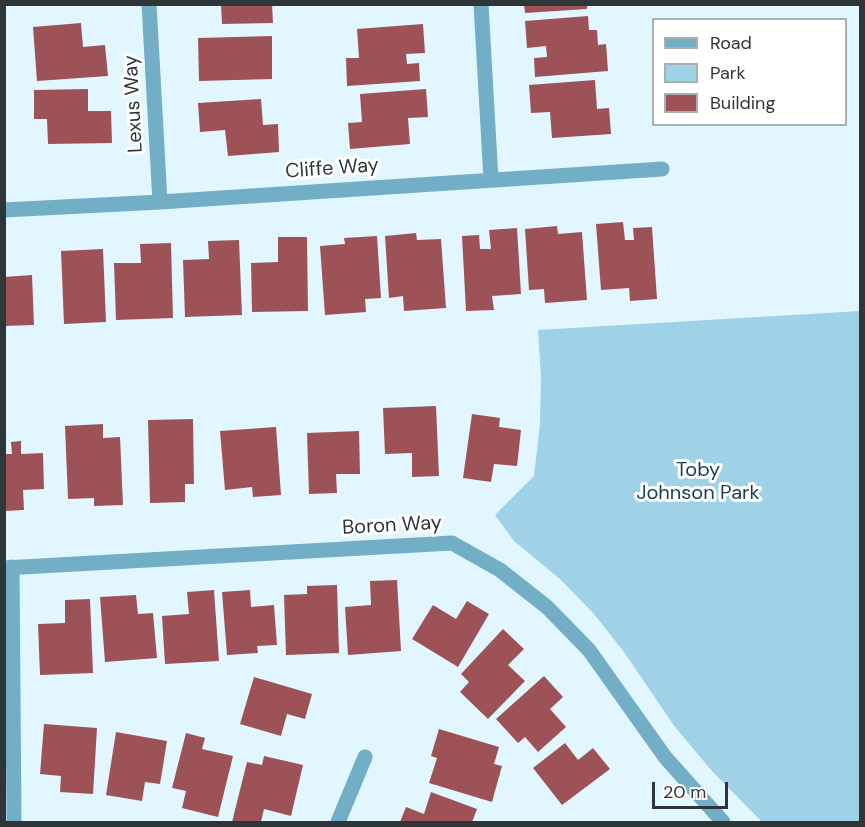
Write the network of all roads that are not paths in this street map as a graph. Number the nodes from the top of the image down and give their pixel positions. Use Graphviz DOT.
graph roads {
  1 [pos="149,4"];
  2 [pos="481,4"];
  3 [pos="662,169"];
  4 [pos="491,180"];
  5 [pos="160,202"];
  6 [pos="4,210"];
  7 [pos="8,568"];
  8 [pos="365,758"];
  9 [pos="14,822"];
  10 [pos="338,822"];
  11 [pos="723,822"];
  1 -- 5 [label="street, Lexus Way"];
  2 -- 4 [label="street"];
  3 -- 4 [label="street, Cliffe Way"];
  4 -- 5 [label="street, Cliffe Way"];
  5 -- 6 [label="street, Cliffe Way"];
  7 -- 9 [label="street"];
  7 -- 11 [label="street, Boron Way"];
  8 -- 10 [label="street"];
}
